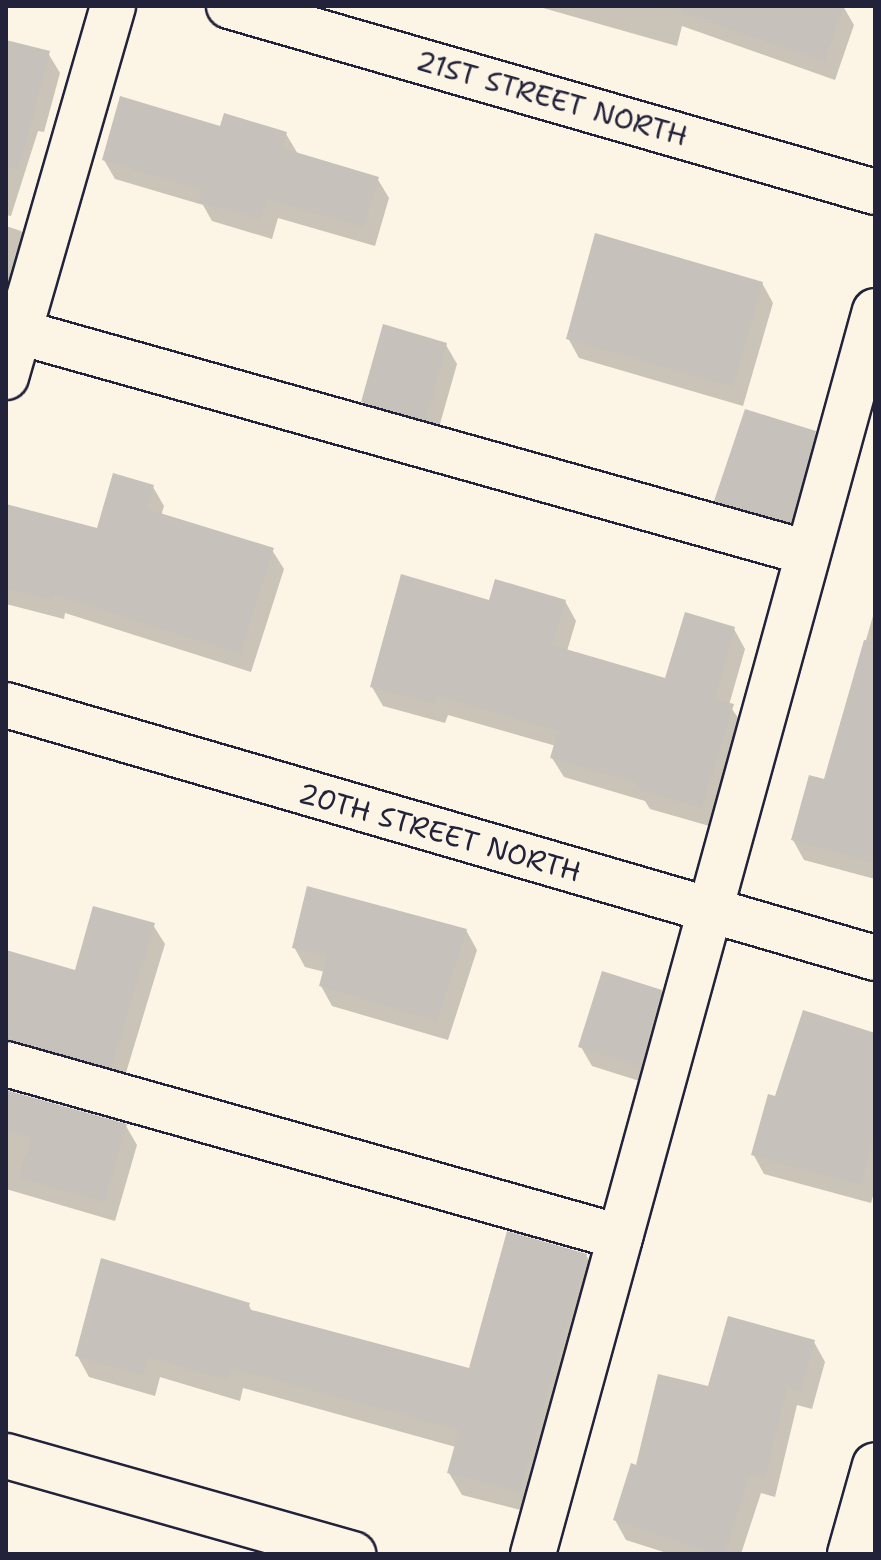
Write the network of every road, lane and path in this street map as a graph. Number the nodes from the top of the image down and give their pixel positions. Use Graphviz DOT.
graph roads {
  1 [pos="113,6"];
  2 [pos="229,6"];
  3 [pos="875,192"];
  4 [pos="875,311"];
  5 [pos="19,332"];
  6 [pos="6,377"];
  7 [pos="808,553"];
  8 [pos="6,705"];
  9 [pos="709,910"];
  10 [pos="875,958"];
  11 [pos="6,1064"];
  12 [pos="620,1237"];
  13 [pos="6,1456"];
  14 [pos="875,1465"];
  15 [pos="353,1554"];
  16 [pos="533,1554"];
  17 [pos="850,1554"];
  1 -- 5 [label="street"];
  2 -- 3 [label="street, 21ST STREET NORTH"];
  4 -- 7 [label="street"];
  5 -- 6 [label="street"];
  5 -- 7 [label="street"];
  7 -- 9 [label="street"];
  8 -- 9 [label="street, 20TH STREET NORTH"];
  9 -- 10 [label="street, 20TH STREET NORTH"];
  9 -- 12 [label="street"];
  11 -- 12 [label="street"];
  12 -- 16 [label="street"];
  13 -- 15 [label="street"];
  14 -- 17 [label="street"];
}
